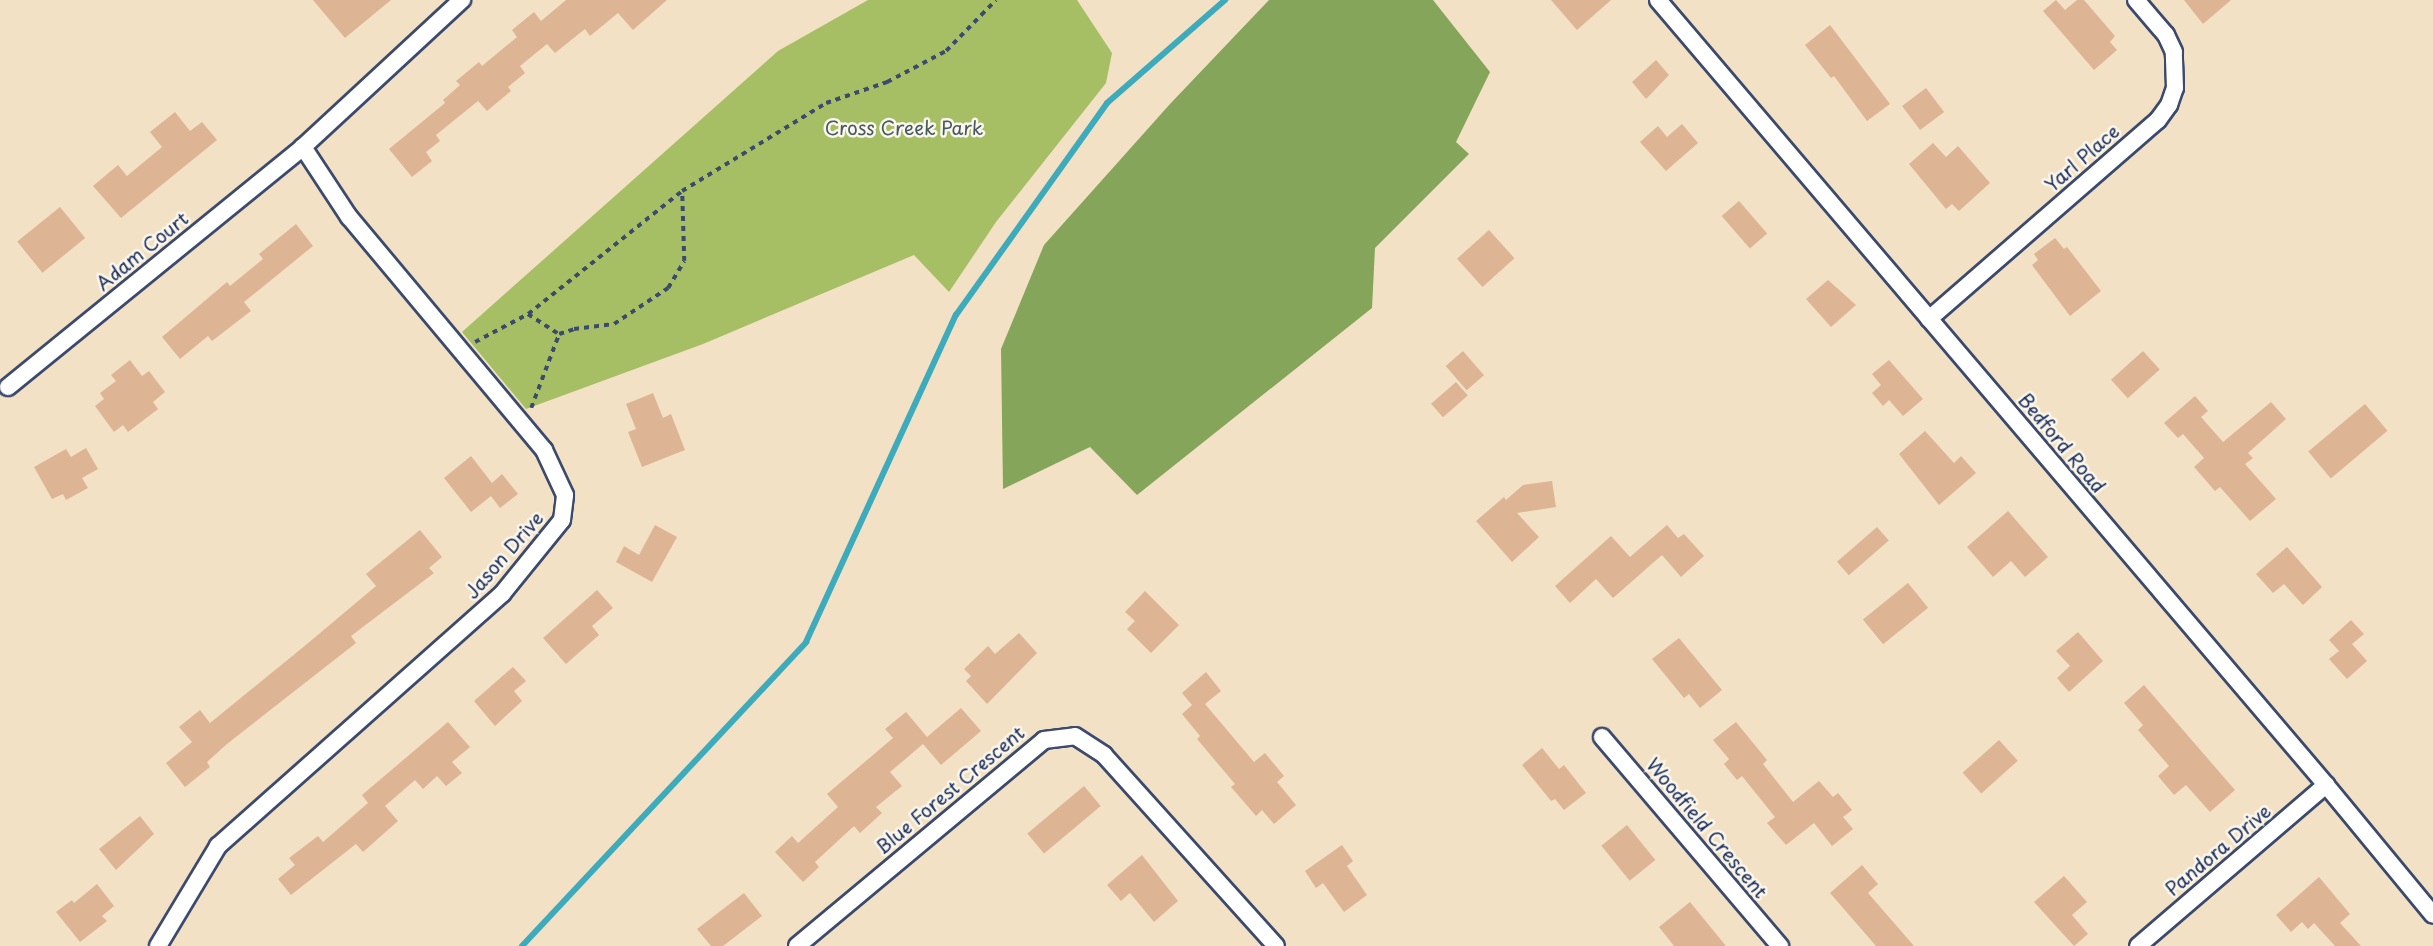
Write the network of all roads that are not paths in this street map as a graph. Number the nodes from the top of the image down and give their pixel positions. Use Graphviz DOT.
graph roads {
  1 [pos="462,0"];
  2 [pos="1658,0"];
  3 [pos="2136,0"];
  4 [pos="303,147"];
  5 [pos="1929,319"];
  6 [pos="8,387"];
  7 [pos="1602,737"];
  8 [pos="2326,785"];
  9 [pos="2433,915"];
  10 [pos="158,946"];
  11 [pos="797,946"];
  12 [pos="1276,946"];
  13 [pos="1780,946"];
  14 [pos="2138,946"];
  1 -- 4 [label="street, Adam Court"];
  2 -- 5 [label="street, Bedford Road"];
  3 -- 5 [label="street, Yarl Place"];
  4 -- 6 [label="street, Adam Court"];
  4 -- 10 [label="street, Jason Drive"];
  5 -- 8 [label="street, Bedford Road"];
  7 -- 13 [label="street, Woodfield Crescent"];
  8 -- 9 [label="street, Bedford Road"];
  8 -- 14 [label="street, Pandora Drive"];
  11 -- 12 [label="street, Blue Forest Crescent"];
}
